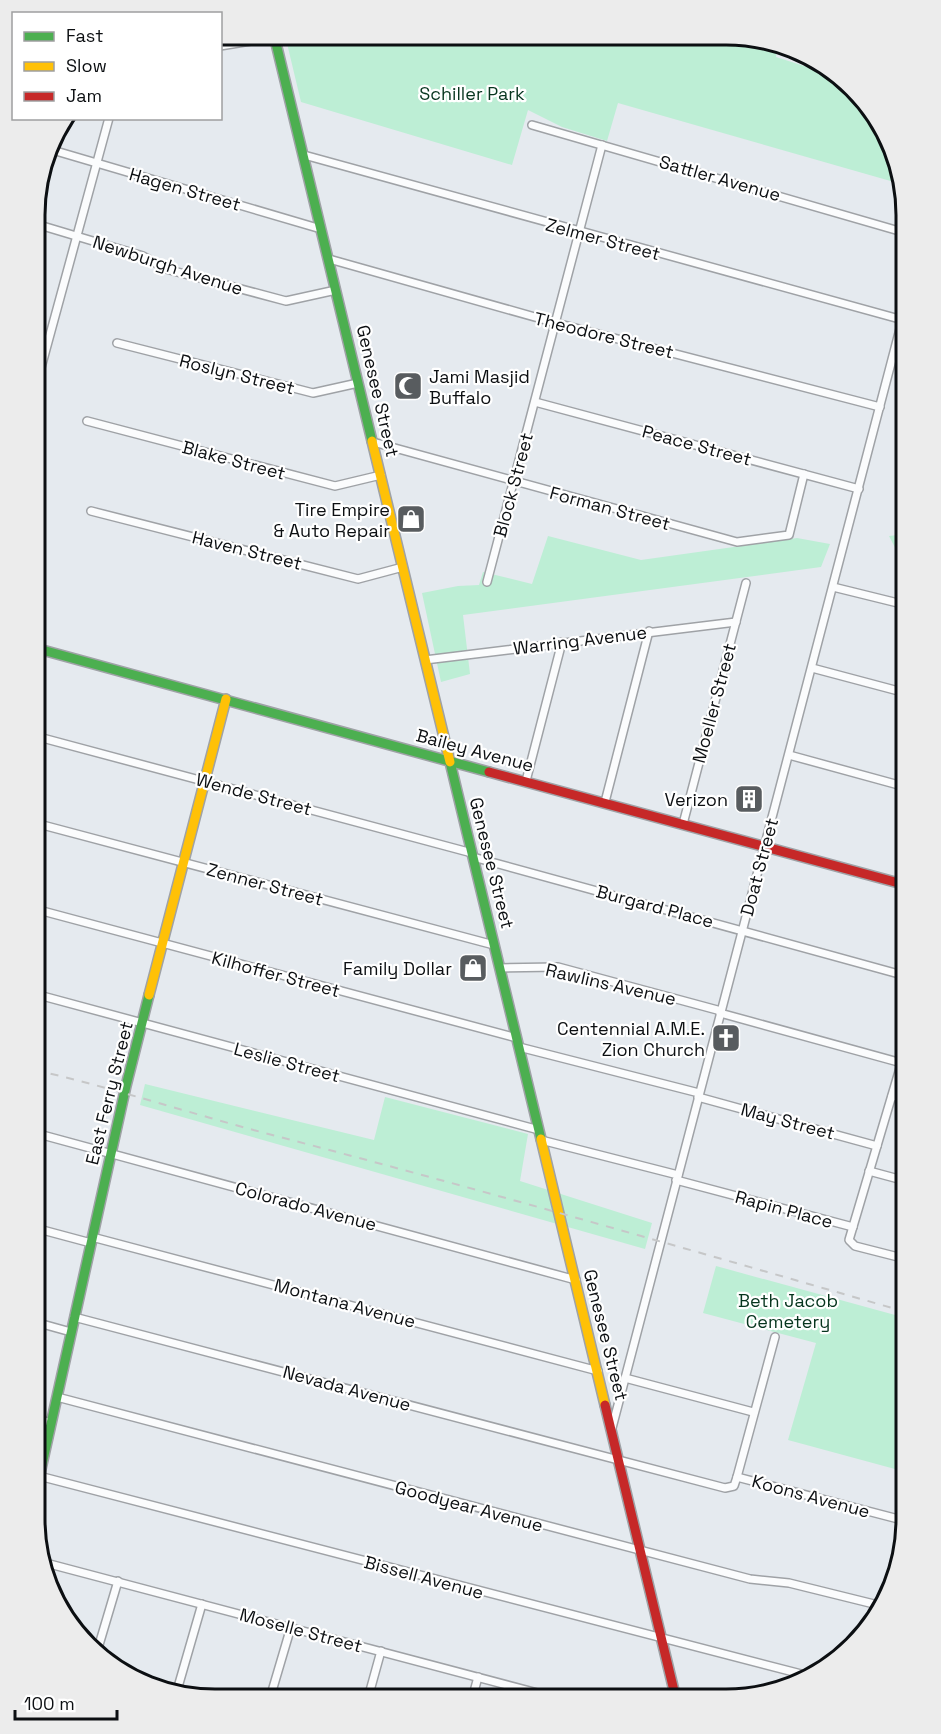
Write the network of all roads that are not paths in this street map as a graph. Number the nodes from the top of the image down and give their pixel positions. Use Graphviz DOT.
graph roads {
  1 [pos="277,45"];
  2 [pos="108,120"];
  3 [pos="532,125"];
  4 [pos="602,145"];
  5 [pos="58,152"];
  6 [pos="304,155"];
  7 [pos="97,163"];
  8 [pos="45,227"];
  9 [pos="321,229"];
  10 [pos="896,230"];
  11 [pos="579,233"];
  12 [pos="77,236"];
  13 [pos="329,259"];
  14 [pos="336,290"];
  15 [pos="896,311"];
  16 [pos="556,324"];
  17 [pos="117,343"];
  18 [pos="896,347"];
  19 [pos="45,350"];
  20 [pos="358,383"];
  21 [pos="535,402"];
  22 [pos="880,407"];
  23 [pos="87,421"];
  24 [pos="373,442"];
  25 [pos="804,474"];
  26 [pos="381,475"];
  27 [pos="513,483"];
  28 [pos="859,489"];
  29 [pos="90,511"];
  30 [pos="403,567"];
  31 [pos="487,582"];
  32 [pos="746,583"];
  33 [pos="833,588"];
  34 [pos="896,603"];
  35 [pos="736,622"];
  36 [pos="649,631"];
  37 [pos="562,642"];
  38 [pos="45,650"];
  39 [pos="425,660"];
  40 [pos="812,668"];
  41 [pos="896,690"];
  42 [pos="226,699"];
  43 [pos="45,739"];
  44 [pos="789,755"];
  45 [pos="450,760"];
  46 [pos="526,781"];
  47 [pos="205,782"];
  48 [pos="896,784"];
  49 [pos="605,802"];
  50 [pos="682,824"];
  51 [pos="45,826"];
  52 [pos="764,846"];
  53 [pos="473,855"];
  54 [pos="184,863"];
  55 [pos="896,882"];
  56 [pos="45,912"];
  57 [pos="742,930"];
  58 [pos="163,944"];
  59 [pos="494,945"];
  60 [pos="500,968"];
  61 [pos="896,973"];
  62 [pos="45,997"];
  63 [pos="721,1012"];
  64 [pos="142,1023"];
  65 [pos="518,1042"];
  66 [pos="896,1061"];
  67 [pos="896,1083"];
  68 [pos="699,1095"];
  69 [pos="892,1096"];
  70 [pos="896,1097"];
  71 [pos="540,1135"];
  72 [pos="45,1136"];
  73 [pos="877,1146"];
  74 [pos="111,1152"];
  75 [pos="869,1172"];
  76 [pos="677,1178"];
  77 [pos="896,1179"];
  78 [pos="853,1227"];
  79 [pos="45,1230"];
  80 [pos="91,1240"];
  81 [pos="896,1256"];
  82 [pos="576,1280"];
  83 [pos="74,1317"];
  84 [pos="45,1325"];
  85 [pos="71,1332"];
  86 [pos="775,1337"];
  87 [pos="598,1371"];
  88 [pos="625,1378"];
  89 [pos="57,1397"];
  90 [pos="753,1412"];
  91 [pos="45,1421"];
  92 [pos="51,1423"];
  93 [pos="612,1428"];
  94 [pos="45,1450"];
  95 [pos="619,1460"];
  96 [pos="737,1476"];
  97 [pos="45,1478"];
  98 [pos="896,1518"];
  99 [pos="640,1551"];
  100 [pos="51,1564"];
  101 [pos="118,1581"];
  102 [pos="202,1604"];
  103 [pos="873,1604"];
  104 [pos="291,1627"];
  105 [pos="662,1637"];
  106 [pos="99,1643"];
  107 [pos="381,1651"];
  108 [pos="797,1673"];
  109 [pos="478,1677"];
  110 [pos="179,1685"];
  111 [pos="273,1689"];
  112 [pos="370,1689"];
  113 [pos="474,1689"];
  114 [pos="523,1689"];
  115 [pos="674,1689"];
  1 -- 6 [label="main road, Genesee Street"];
  2 -- 7 [label="street"];
  3 -- 4 [label="street, Sattler Avenue"];
  4 -- 10 [label="street, Sattler Avenue"];
  4 -- 11 [label="street, Block Street"];
  5 -- 7 [label="street, Hagen Street"];
  6 -- 9 [label="main road, Genesee Street"];
  6 -- 11 [label="street, Zelmer Street"];
  7 -- 9 [label="street, Hagen Street"];
  7 -- 12 [label="street"];
  8 -- 12 [label="street, Newburgh Avenue"];
  9 -- 13 [label="main road, Genesee Street"];
  11 -- 15 [label="street, Zelmer Street"];
  11 -- 16 [label="street, Block Street"];
  12 -- 14 [label="street, Newburgh Avenue"];
  12 -- 19 [label="street"];
  13 -- 14 [label="main road, Genesee Street"];
  13 -- 16 [label="street, Theodore Street"];
  14 -- 20 [label="main road, Genesee Street"];
  16 -- 21 [label="street, Block Street"];
  16 -- 22 [label="street, Theodore Street"];
  17 -- 20 [label="street, Roslyn Street"];
  18 -- 22 [label="street, Doat Street"];
  20 -- 24 [label="main road, Genesee Street"];
  21 -- 25 [label="street, Peace Street"];
  21 -- 27 [label="street, Block Street"];
  22 -- 28 [label="street, Doat Street"];
  23 -- 26 [label="street, Blake Street"];
  24 -- 26 [label="main road, Genesee Street"];
  24 -- 27 [label="street, Forman Street"];
  25 -- 27 [label="street, Forman Street"];
  25 -- 28 [label="street, Peace Street"];
  26 -- 30 [label="main road, Genesee Street"];
  27 -- 31 [label="street, Block Street"];
  28 -- 33 [label="street, Doat Street"];
  29 -- 30 [label="street, Haven Street"];
  30 -- 39 [label="main road, Genesee Street"];
  32 -- 35 [label="street, Moeller Street"];
  33 -- 34 [label="street"];
  33 -- 40 [label="street, Doat Street"];
  35 -- 36 [label="street, Warring Avenue"];
  35 -- 50 [label="street, Moeller Street"];
  36 -- 37 [label="street, Warring Avenue"];
  36 -- 49 [label="street"];
  37 -- 39 [label="street, Warring Avenue"];
  37 -- 46 [label="street"];
  38 -- 42 [label="main road, Bailey Avenue"];
  39 -- 45 [label="main road, Genesee Street"];
  40 -- 41 [label="street"];
  40 -- 44 [label="street, Doat Street"];
  42 -- 45 [label="main road, Bailey Avenue"];
  42 -- 47 [label="main road, East Ferry Street"];
  43 -- 47 [label="street, Wende Street"];
  44 -- 48 [label="street"];
  44 -- 52 [label="street, Doat Street"];
  45 -- 46 [label="main road, Bailey Avenue"];
  45 -- 53 [label="main road, Genesee Street"];
  46 -- 49 [label="main road, Bailey Avenue"];
  47 -- 53 [label="street, Wende Street"];
  47 -- 54 [label="main road, East Ferry Street"];
  49 -- 50 [label="main road, Bailey Avenue"];
  50 -- 52 [label="main road, Bailey Avenue"];
  51 -- 54 [label="street, Zenner Street"];
  52 -- 55 [label="main road, Bailey Avenue"];
  52 -- 57 [label="street, Doat Street"];
  53 -- 57 [label="street, Burgard Place"];
  53 -- 59 [label="main road, Genesee Street"];
  54 -- 58 [label="main road, East Ferry Street"];
  54 -- 59 [label="street, Zenner Street"];
  56 -- 58 [label="street, Kilhoffer Street"];
  57 -- 61 [label="street, Burgard Place"];
  57 -- 63 [label="street, Doat Street"];
  58 -- 64 [label="main road, East Ferry Street"];
  58 -- 65 [label="street, Kilhoffer Street"];
  59 -- 60 [label="main road, Genesee Street"];
  60 -- 63 [label="street, Rawlins Avenue"];
  60 -- 65 [label="main road, Genesee Street"];
  62 -- 64 [label="street, Leslie Street"];
  63 -- 66 [label="street, Rawlins Avenue"];
  63 -- 68 [label="street, Doat Street"];
  64 -- 71 [label="street, Leslie Street"];
  64 -- 74 [label="main road, East Ferry Street"];
  65 -- 68 [label="street, May Street"];
  65 -- 71 [label="main road, Genesee Street"];
  67 -- 69 [label="street"];
  68 -- 73 [label="street, May Street"];
  68 -- 76 [label="street, Doat Street"];
  69 -- 70 [label="street"];
  69 -- 73 [label="street"];
  71 -- 76 [label="street, Rapin Place"];
  71 -- 82 [label="main road, Genesee Street"];
  72 -- 74 [label="street, Colorado Avenue"];
  73 -- 75 [label="street"];
  74 -- 80 [label="main road, East Ferry Street"];
  74 -- 82 [label="street, Colorado Avenue"];
  75 -- 77 [label="street"];
  75 -- 78 [label="street"];
  76 -- 78 [label="street, Rapin Place"];
  76 -- 88 [label="street, Doat Street"];
  78 -- 81 [label="street, Rapin Place"];
  79 -- 80 [label="street, Montana Avenue"];
  80 -- 83 [label="main road, East Ferry Street"];
  80 -- 87 [label="street, Montana Avenue"];
  82 -- 87 [label="main road, Genesee Street"];
  83 -- 85 [label="main road, East Ferry Street"];
  83 -- 95 [label="street, Nevada Avenue"];
  84 -- 85 [label="street"];
  85 -- 89 [label="main road, East Ferry Street"];
  86 -- 90 [label="street"];
  87 -- 93 [label="main road, Genesee Street"];
  88 -- 90 [label="street"];
  88 -- 93 [label="street, Doat Street"];
  89 -- 92 [label="main road, East Ferry Street"];
  89 -- 99 [label="street, Goodyear Avenue"];
  90 -- 96 [label="street"];
  91 -- 92 [label="street"];
  92 -- 94 [label="main road, East Ferry Street"];
  93 -- 95 [label="main road, Genesee Street"];
  95 -- 96 [label="street, Koons Avenue"];
  95 -- 99 [label="main road, Genesee Street"];
  96 -- 98 [label="street, Koons Avenue"];
  97 -- 105 [label="street, Bissell Avenue"];
  99 -- 103 [label="street, Goodyear Avenue"];
  99 -- 105 [label="main road, Genesee Street"];
  100 -- 101 [label="street, Moselle Street"];
  101 -- 102 [label="street, Moselle Street"];
  101 -- 106 [label="street"];
  102 -- 104 [label="street, Moselle Street"];
  102 -- 110 [label="street"];
  104 -- 107 [label="street, Moselle Street"];
  104 -- 111 [label="street"];
  105 -- 108 [label="street, Bissell Avenue"];
  105 -- 115 [label="main road, Genesee Street"];
  107 -- 109 [label="street, Moselle Street"];
  107 -- 112 [label="street"];
  109 -- 113 [label="street"];
  109 -- 114 [label="street, Moselle Street"];
}
